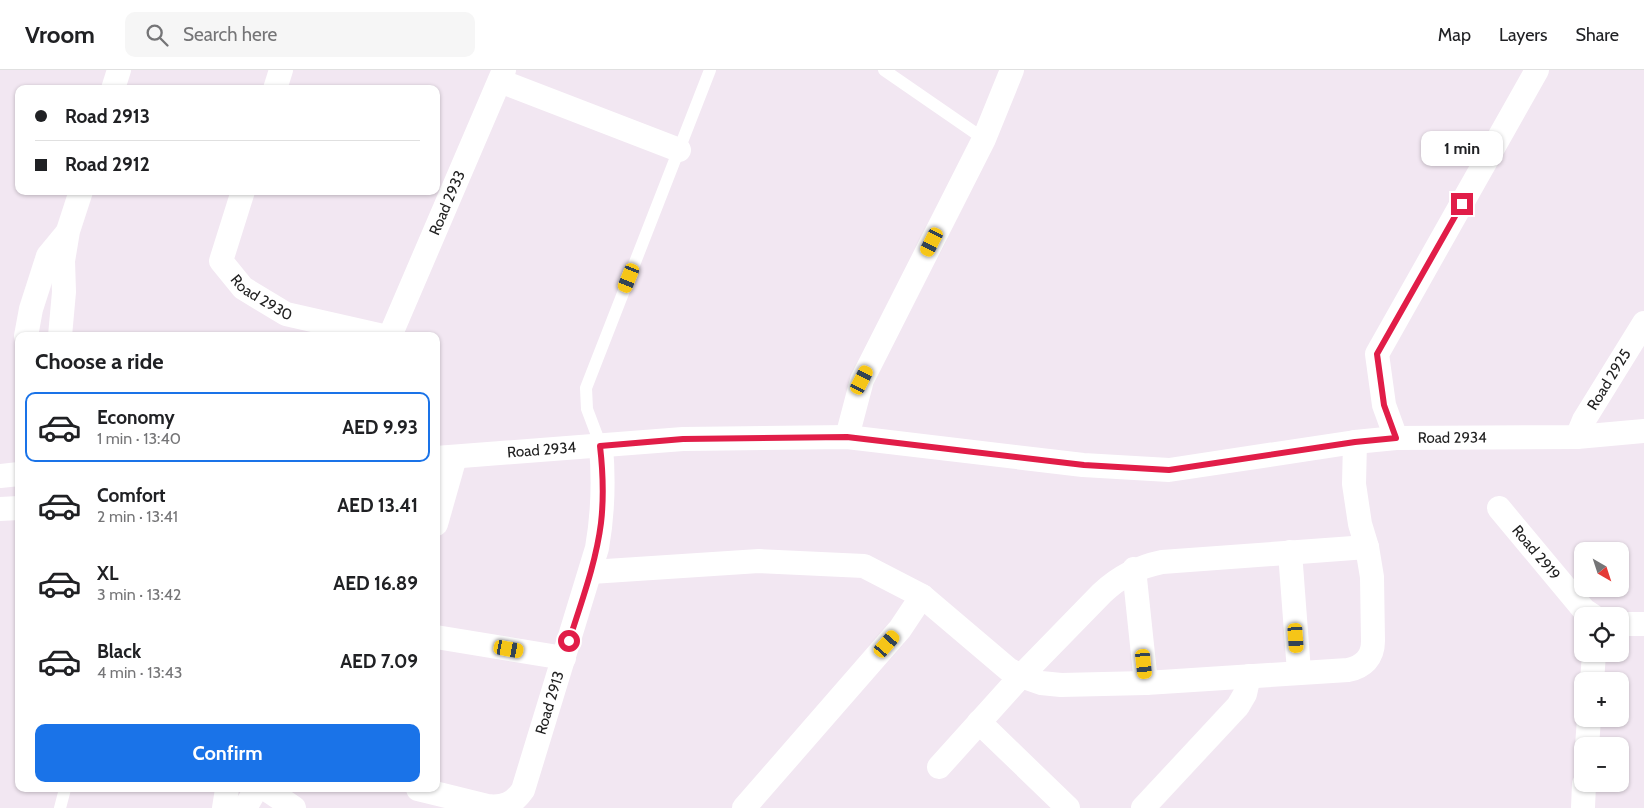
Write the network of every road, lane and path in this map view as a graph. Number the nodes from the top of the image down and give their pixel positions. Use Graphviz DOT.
graph roads {
  1 [pos="119,70"];
  2 [pos="281,70"];
  3 [pos="710,70"];
  4 [pos="884,70"];
  5 [pos="1012,70"];
  6 [pos="1537,70"];
  7 [pos="502,75"];
  8 [pos="114,85"];
  9 [pos="276,85"];
  10 [pos="984,139"];
  11 [pos="679,150"];
  12 [pos="79,195"];
  13 [pos="242,195"];
  14 [pos="68,231"];
  15 [pos="1644,322"];
  16 [pos="27,332"];
  17 [pos="60,332"];
  18 [pos="365,332"];
  19 [pos="392,332"];
  20 [pos="1644,431"];
  21 [pos="847,437"];
  22 [pos="1577,437"];
  23 [pos="1396,438"];
  24 [pos="1355,442"];
  25 [pos="600,446"];
  26 [pos="446,458"];
  27 [pos="15,474"];
  28 [pos="0,476"];
  29 [pos="440,498"];
  30 [pos="15,508"];
  31 [pos="1499,508"];
  32 [pos="0,509"];
  33 [pos="1367,547"];
  34 [pos="1290,552"];
  35 [pos="1134,569"];
  36 [pos="591,572"];
  37 [pos="922,596"];
  38 [pos="1582,607"];
  39 [pos="1629,624"];
  40 [pos="1644,624"];
  41 [pos="440,638"];
  42 [pos="564,658"];
  43 [pos="1299,672"];
  44 [pos="1021,676"];
  45 [pos="1249,676"];
  46 [pos="1146,683"];
  47 [pos="979,722"];
  48 [pos="939,767"];
  49 [pos="64,792"];
  50 [pos="227,792"];
  51 [pos="254,792"];
  52 [pos="270,792"];
  53 [pos="294,792"];
  54 [pos="430,792"];
  55 [pos="1584,792"];
  56 [pos="60,808"];
  57 [pos="224,808"];
  58 [pos="245,808"];
  59 [pos="294,808"];
  60 [pos="301,808"];
  61 [pos="744,808"];
  62 [pos="1068,808"];
  63 [pos="1143,808"];
  64 [pos="1583,808"];
  1 -- 8 [label="street"];
  2 -- 9 [label="street"];
  3 -- 11 [label="lane"];
  4 -- 10 [label="lane"];
  5 -- 10 [label="street"];
  6 -- 23 [label="street"];
  7 -- 11 [label="street"];
  7 -- 19 [label="street, Road 2933"];
  10 -- 21 [label="street"];
  11 -- 25 [label="lane"];
  12 -- 14 [label="street"];
  13 -- 18 [label="street, Road 2930"];
  14 -- 16 [label="street"];
  14 -- 17 [label="street"];
  15 -- 22 [label="street, Road 2925"];
  20 -- 22 [label="street, Road 2934"];
  21 -- 24 [label="street, Road 2934"];
  21 -- 25 [label="street, Road 2934"];
  22 -- 23 [label="street, Road 2934"];
  23 -- 24 [label="street, Road 2934"];
  24 -- 33 [label="street"];
  25 -- 26 [label="street, Road 2934"];
  25 -- 36 [label="street, Road 2913"];
  26 -- 29 [label="street, Road 2934"];
  27 -- 28 [label="street"];
  30 -- 32 [label="street"];
  31 -- 38 [label="street, Road 2919"];
  33 -- 34 [label="street"];
  33 -- 43 [label="street"];
  34 -- 35 [label="street"];
  34 -- 43 [label="street"];
  35 -- 44 [label="street"];
  35 -- 46 [label="street"];
  36 -- 37 [label="street"];
  36 -- 42 [label="street, Road 2913"];
  37 -- 44 [label="street"];
  37 -- 61 [label="street"];
  39 -- 40 [label="street"];
  41 -- 42 [label="street"];
  42 -- 54 [label="street, Road 2913"];
  43 -- 45 [label="street"];
  44 -- 46 [label="street"];
  44 -- 47 [label="street"];
  45 -- 46 [label="street"];
  45 -- 63 [label="street"];
  47 -- 48 [label="street"];
  47 -- 62 [label="street"];
  49 -- 56 [label="lane"];
  50 -- 57 [label="street"];
  51 -- 58 [label="street"];
  52 -- 59 [label="street"];
  53 -- 60 [label="street"];
  55 -- 64 [label="street"];
}
